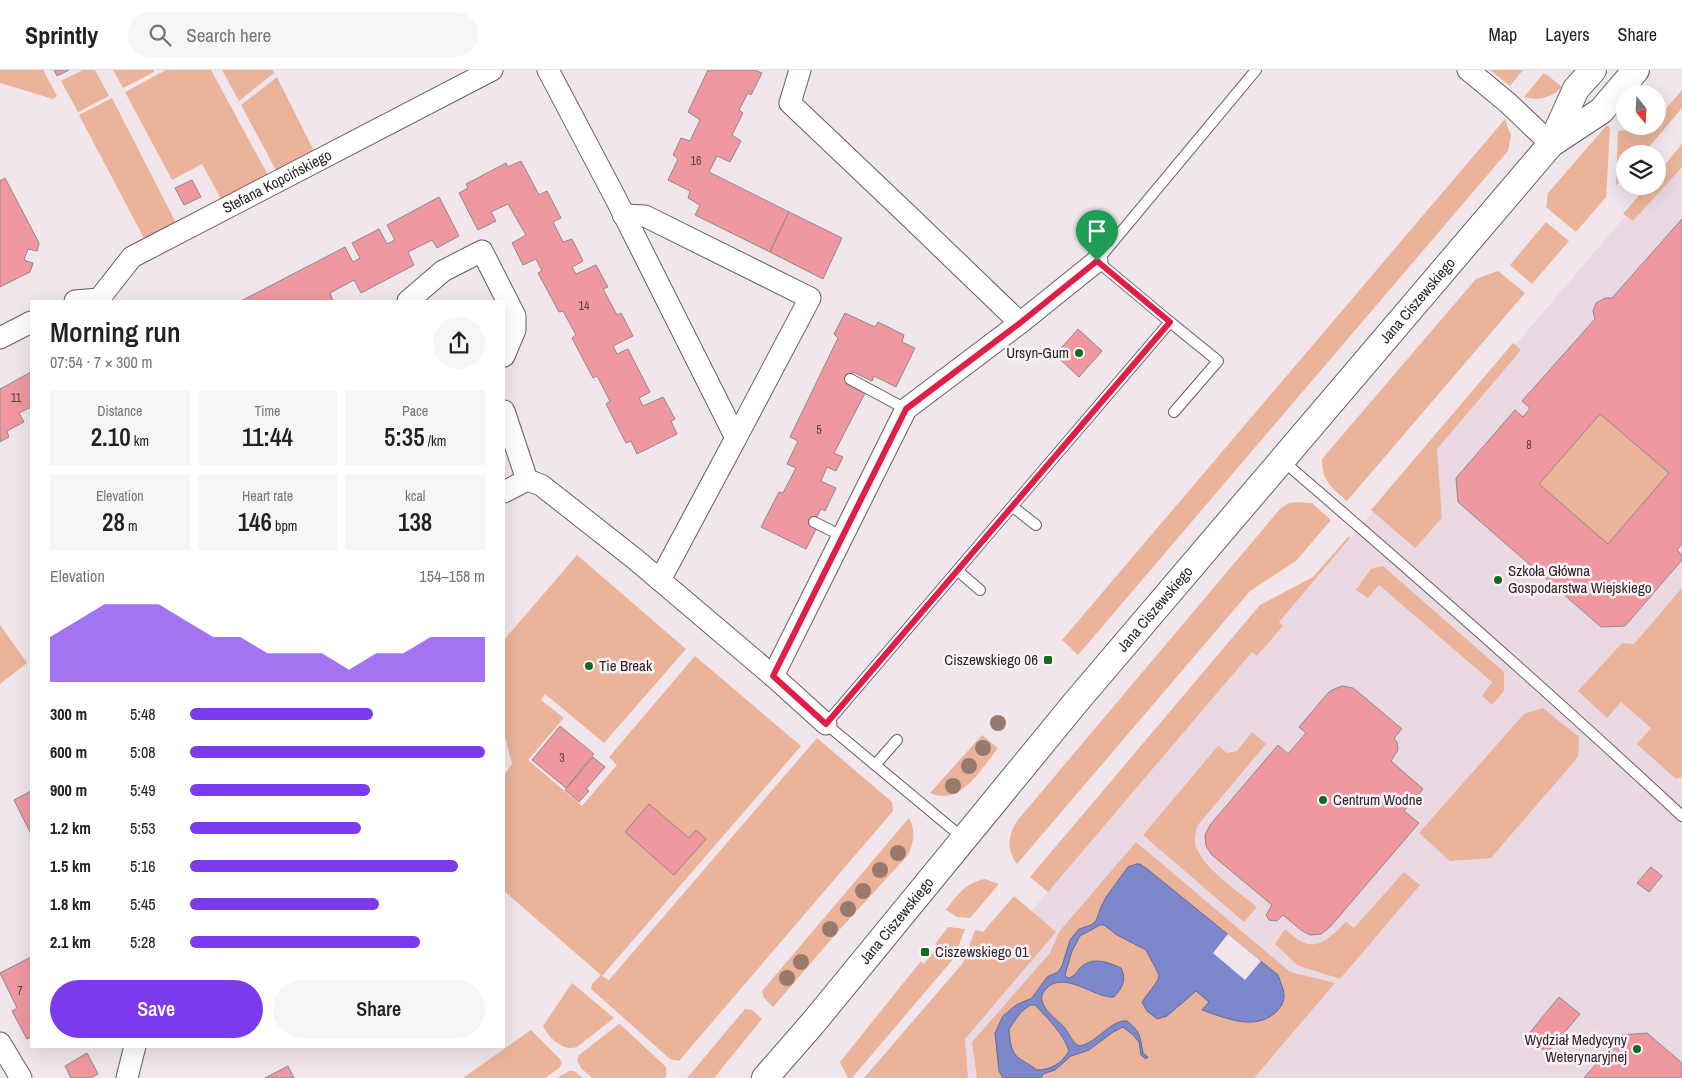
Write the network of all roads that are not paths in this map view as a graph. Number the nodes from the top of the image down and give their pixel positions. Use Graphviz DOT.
graph roads {
  1 [pos="492,70"];
  2 [pos="548,70"];
  3 [pos="800,70"];
  4 [pos="1256,70"];
  5 [pos="1468,70"];
  6 [pos="1592,70"];
  7 [pos="1636,70"];
  8 [pos="1551,144"];
  9 [pos="623,214"];
  10 [pos="1097,261"];
  11 [pos="102,300"];
  12 [pos="409,300"];
  13 [pos="1170,322"];
  14 [pos="30,323"];
  15 [pos="1020,323"];
  16 [pos="0,338"];
  17 [pos="505,354"];
  18 [pos="850,380"];
  19 [pos="906,409"];
  20 [pos="1174,412"];
  21 [pos="505,414"];
  22 [pos="736,438"];
  23 [pos="1282,460"];
  24 [pos="527,480"];
  25 [pos="505,491"];
  26 [pos="1013,507"];
  27 [pos="814,522"];
  28 [pos="1036,525"];
  29 [pos="842,536"];
  30 [pos="958,571"];
  31 [pos="660,580"];
  32 [pos="980,590"];
  33 [pos="773,676"];
  34 [pos="826,724"];
  35 [pos="897,740"];
  36 [pos="875,765"];
  37 [pos="1682,816"];
  38 [pos="963,838"];
  39 [pos="0,1044"];
  40 [pos="134,1048"];
  41 [pos="767,1077"];
  42 [pos="21,1078"];
  43 [pos="127,1078"];
  1 -- 11 [label="street, Stefana Kopcińskiego"];
  2 -- 9 [label="street"];
  3 -- 15 [label="street"];
  4 -- 10 [label="lane"];
  5 -- 8 [label="street"];
  6 -- 8 [label="street, Jana Ciszewskiego"];
  7 -- 8 [label="street, Jana Ciszewskiego"];
  8 -- 23 [label="street, Jana Ciszewskiego"];
  9 -- 22 [label="street"];
  9 -- 22 [label="street"];
  10 -- 13 [label="lane"];
  10 -- 15 [label="street"];
  12 -- 17 [label="street"];
  13 -- 20 [label="lane"];
  13 -- 26 [label="lane"];
  14 -- 16 [label="street"];
  15 -- 19 [label="street"];
  18 -- 19 [label="lane"];
  19 -- 29 [label="street"];
  21 -- 24 [label="street"];
  22 -- 31 [label="street"];
  23 -- 37 [label="lane"];
  23 -- 38 [label="street, Jana Ciszewskiego"];
  24 -- 25 [label="street"];
  24 -- 31 [label="street"];
  26 -- 28 [label="lane"];
  26 -- 30 [label="lane"];
  27 -- 29 [label="lane"];
  29 -- 33 [label="street"];
  30 -- 32 [label="lane"];
  30 -- 34 [label="lane"];
  31 -- 33 [label="street"];
  33 -- 34 [label="street"];
  34 -- 36 [label="lane"];
  35 -- 36 [label="lane"];
  36 -- 38 [label="lane"];
  38 -- 41 [label="street, Jana Ciszewskiego"];
  39 -- 42 [label="street"];
  40 -- 43 [label="street"];
}
